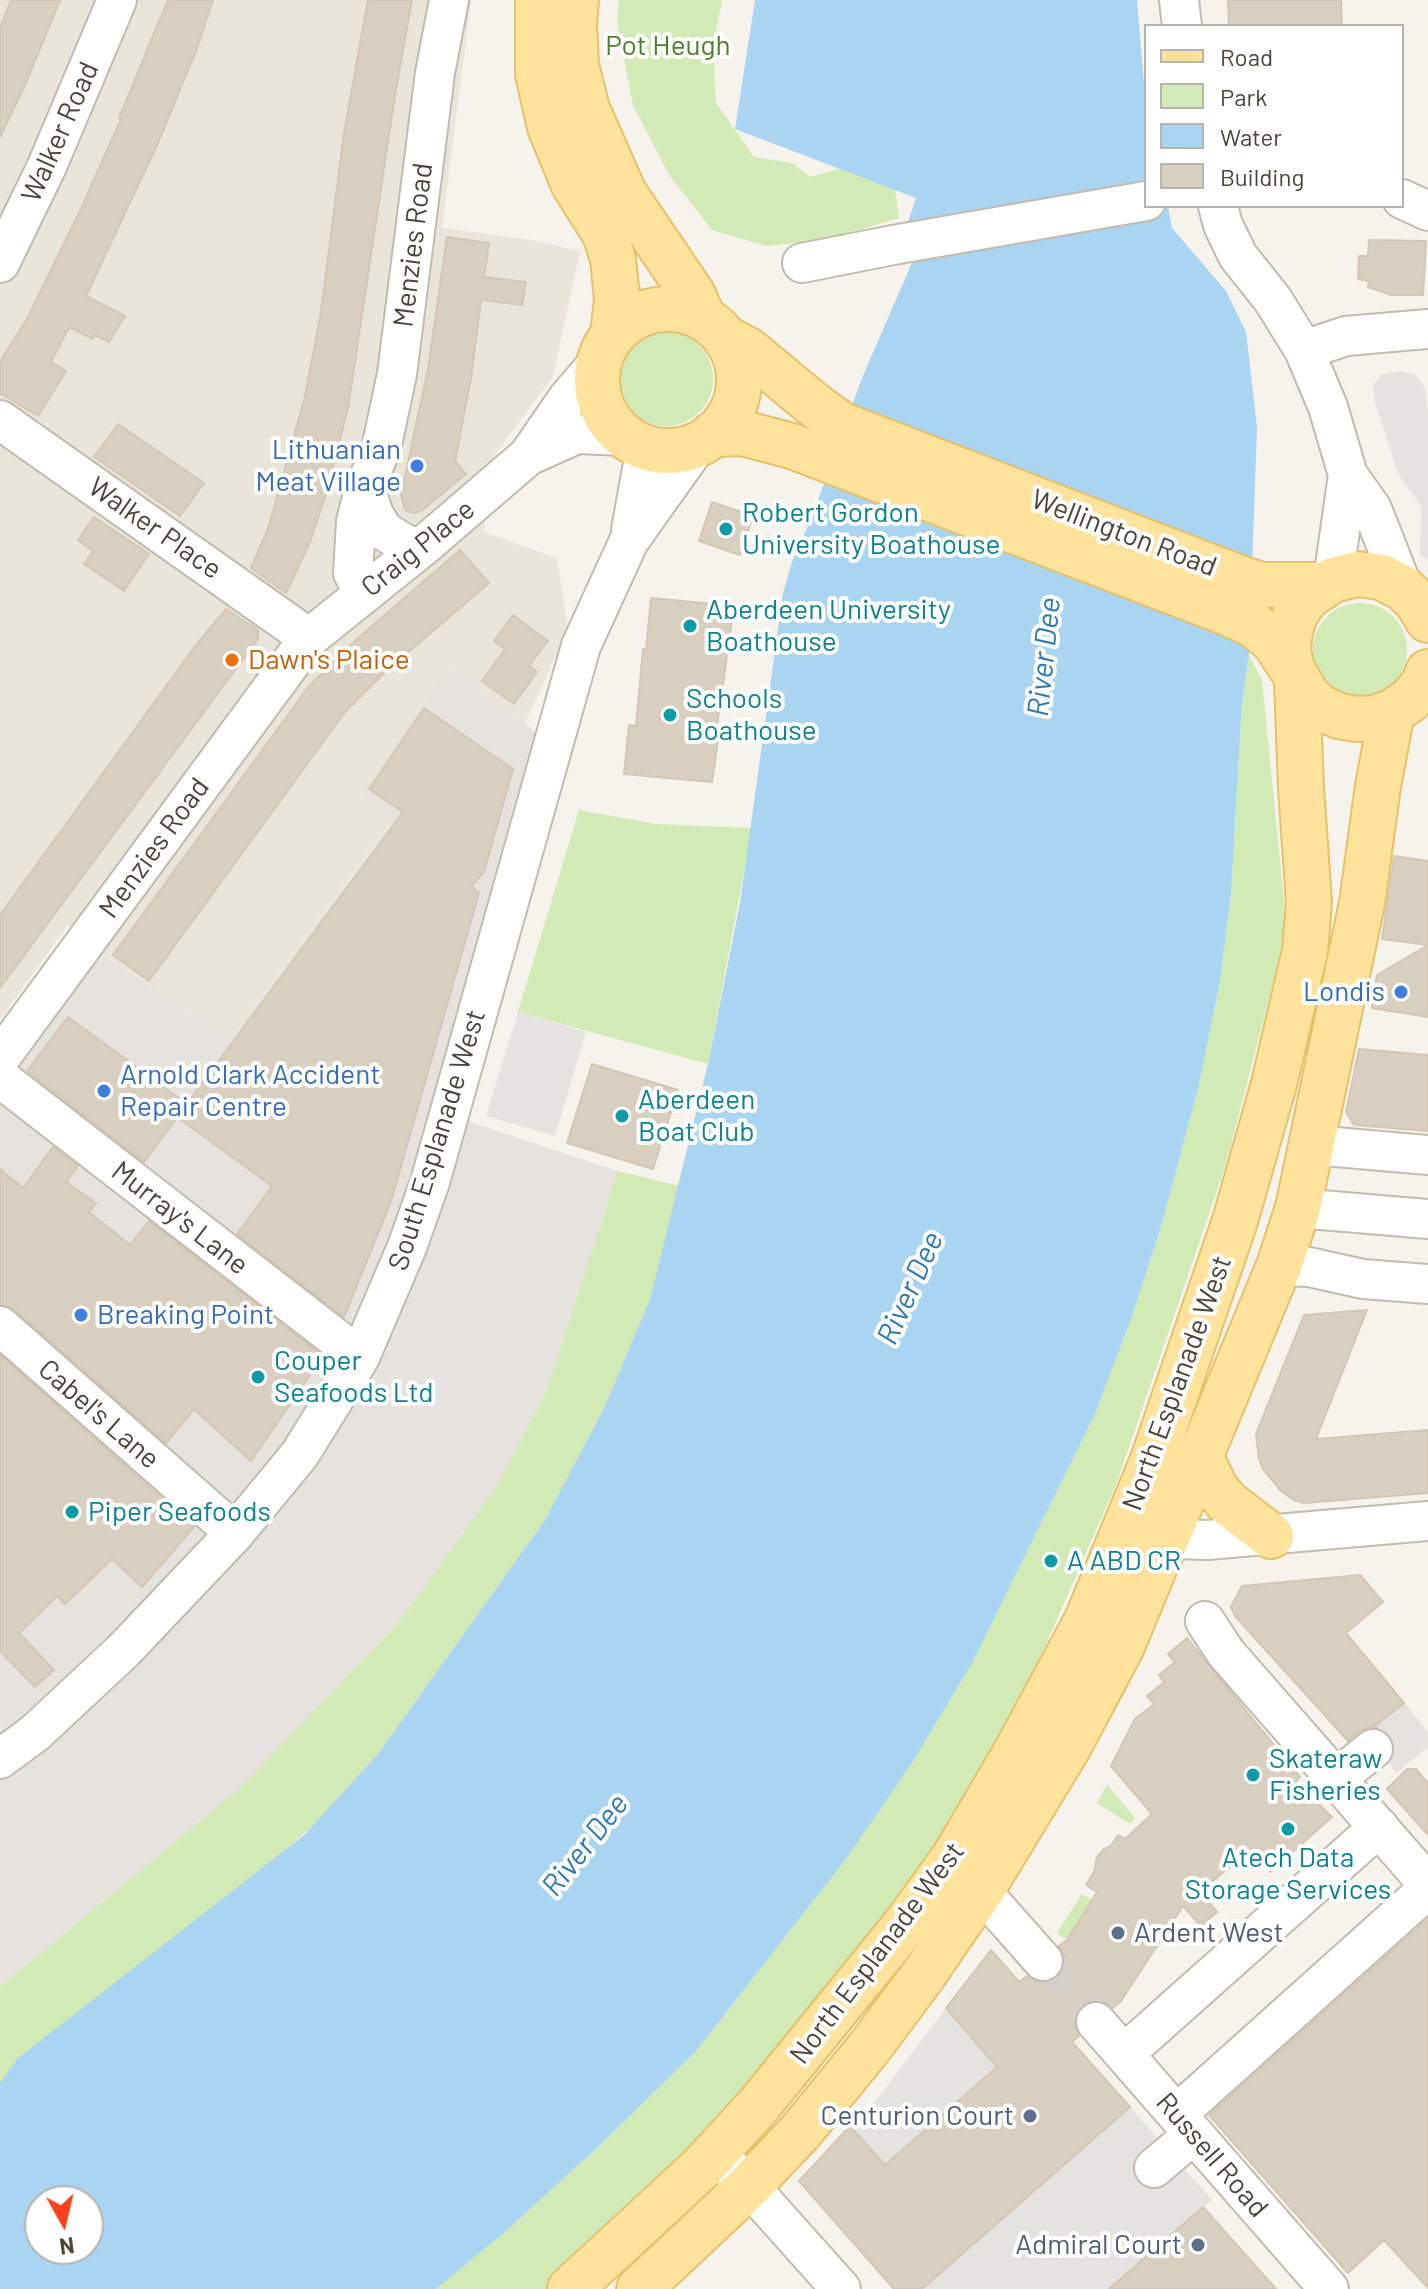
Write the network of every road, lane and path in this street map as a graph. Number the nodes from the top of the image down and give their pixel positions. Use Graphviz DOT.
graph roads {
  1 [pos="117,0"];
  2 [pos="449,0"];
  3 [pos="538,0"];
  4 [pos="576,0"];
  5 [pos="1179,0"];
  6 [pos="1182,24"];
  7 [pos="1404,200"];
  8 [pos="1144,201"];
  9 [pos="1219,208"];
  10 [pos="1428,211"];
  11 [pos="813,261"];
  12 [pos="0,263"];
  13 [pos="714,328"];
  14 [pos="1428,329"];
  15 [pos="606,349"];
  16 [pos="1304,350"];
  17 [pos="0,420"];
  18 [pos="706,439"];
  19 [pos="635,442"];
  20 [pos="835,442"];
  21 [pos="528,456"];
  22 [pos="1348,475"];
  23 [pos="365,487"];
  24 [pos="629,541"];
  25 [pos="421,548"];
  26 [pos="1328,582"];
  27 [pos="363,592"];
  28 [pos="1415,604"];
  29 [pos="1258,605"];
  30 [pos="309,638"];
  31 [pos="1294,676"];
  32 [pos="1415,696"];
  33 [pos="0,1058"];
  34 [pos="0,1078"];
  35 [pos="1313,1145"];
  36 [pos="1428,1155"];
  37 [pos="1298,1208"];
  38 [pos="1428,1219"];
  39 [pos="1279,1266"];
  40 [pos="1428,1284"];
  41 [pos="0,1326"];
  42 [pos="360,1357"];
  43 [pos="1200,1456"];
  44 [pos="1428,1521"];
  45 [pos="235,1533"];
  46 [pos="1271,1536"];
  47 [pos="1122,1537"];
  48 [pos="1167,1540"];
  49 [pos="1205,1621"];
  50 [pos="1373,1749"];
  51 [pos="0,1759"];
  52 [pos="1337,1778"];
  53 [pos="1379,1827"];
  54 [pos="1428,1886"];
  55 [pos="981,1891"];
  56 [pos="1043,1961"];
  57 [pos="1096,2022"];
  58 [pos="1124,2054"];
  59 [pos="1185,2124"];
  60 [pos="715,2153"];
  61 [pos="1154,2168"];
  62 [pos="749,2186"];
  63 [pos="570,2289"];
  64 [pos="639,2289"];
  65 [pos="841,2289"];
  66 [pos="1329,2289"];
  1 -- 12 [label="street, Walker Road"];
  2 -- 23 [label="street, Menzies Road"];
  3 -- 15 [label="main road"];
  4 -- 13 [label="main road"];
  5 -- 6 [label="street"];
  7 -- 10 [label="street"];
  8 -- 11 [label="street"];
  9 -- 16 [label="street"];
  13 -- 15 [label="main road"];
  13 -- 18 [label="main road"];
  13 -- 20 [label="main road, Wellington Road"];
  14 -- 16 [label="street"];
  15 -- 19 [label="main road"];
  15 -- 21 [label="street, Craig Place"];
  16 -- 22 [label="street"];
  17 -- 30 [label="street, Walker Place"];
  18 -- 19 [label="main road"];
  18 -- 20 [label="main road, Wellington Road"];
  18 -- 24 [label="street, South Esplanade West"];
  19 -- 21 [label="street, Craig Place"];
  19 -- 24 [label="street, South Esplanade West"];
  20 -- 29 [label="main road, Wellington Road"];
  21 -- 25 [label="street, Craig Place"];
  22 -- 26 [label="street"];
  22 -- 28 [label="street"];
  23 -- 25 [label="street"];
  23 -- 27 [label="street, Menzies Road"];
  24 -- 42 [label="street, South Esplanade West"];
  25 -- 27 [label="street, Craig Place"];
  26 -- 28 [label="main road, Wellington Road"];
  26 -- 29 [label="main road, Wellington Road"];
  26 -- 31 [label="main road, North Esplanade West"];
  27 -- 30 [label="street, Craig Place"];
  29 -- 31 [label="main road, Wellington Road"];
  30 -- 33 [label="street, Menzies Road"];
  31 -- 32 [label="main road, Wellington Road"];
  31 -- 47 [label="main road, North Esplanade West"];
  32 -- 35 [label="main road, North Esplanade West"];
  34 -- 42 [label="street, Murray's Lane"];
  35 -- 36 [label="street"];
  35 -- 37 [label="main road, North Esplanade West"];
  37 -- 38 [label="street"];
  37 -- 39 [label="main road, North Esplanade West"];
  39 -- 40 [label="street"];
  39 -- 43 [label="main road, North Esplanade West"];
  41 -- 45 [label="street, Cabel's Lane"];
  42 -- 45 [label="street, South Esplanade West"];
  43 -- 46 [label="main road"];
  43 -- 48 [label="main road, North Esplanade West"];
  44 -- 46 [label="street"];
  45 -- 51 [label="street, South Esplanade West"];
  46 -- 48 [label="street"];
  47 -- 48 [label="street"];
  47 -- 60 [label="main road, North Esplanade West"];
  48 -- 55 [label="main road, North Esplanade West"];
  49 -- 52 [label="street"];
  50 -- 52 [label="street"];
  52 -- 53 [label="street"];
  53 -- 54 [label="street"];
  53 -- 58 [label="street"];
  54 -- 59 [label="street"];
  55 -- 56 [label="street"];
  55 -- 62 [label="main road, North Esplanade West"];
  57 -- 58 [label="street, Russell Road"];
  58 -- 59 [label="street, Russell Road"];
  59 -- 61 [label="street"];
  59 -- 66 [label="street, Russell Road"];
  60 -- 62 [label="street"];
  60 -- 63 [label="main road, North Esplanade West"];
  62 -- 64 [label="main road, North Esplanade West"];
  62 -- 65 [label="street"];
}
